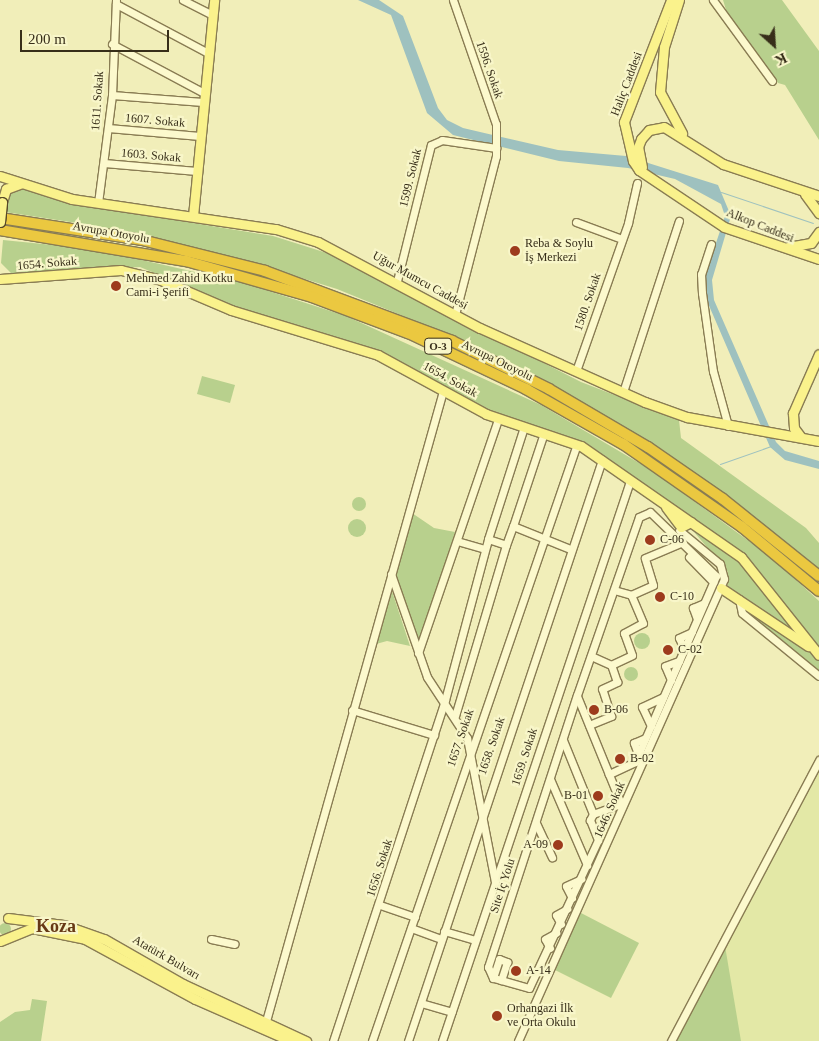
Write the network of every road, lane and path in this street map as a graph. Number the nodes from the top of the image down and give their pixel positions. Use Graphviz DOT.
graph roads {
  1 [pos="183,0"];
  2 [pos="214,0"];
  3 [pos="453,0"];
  4 [pos="671,0"];
  5 [pos="679,0"];
  6 [pos="713,0"];
  7 [pos="116,2"];
  8 [pos="212,15"];
  9 [pos="112,44"];
  10 [pos="208,52"];
  11 [pos="772,80"];
  12 [pos="112,95"];
  13 [pos="204,97"];
  14 [pos="108,128"];
  15 [pos="200,136"];
  16 [pos="689,141"];
  17 [pos="496,148"];
  18 [pos="104,163"];
  19 [pos="197,171"];
  20 [pos="645,174"];
  21 [pos="0,176"];
  22 [pos="637,183"];
  23 [pos="25,184"];
  24 [pos="803,192"];
  25 [pos="819,196"];
  26 [pos="98,203"];
  27 [pos="819,213"];
  28 [pos="193,216"];
  29 [pos="0,218"];
  30 [pos="679,221"];
  31 [pos="0,222"];
  32 [pos="576,222"];
  33 [pos="0,230"];
  34 [pos="819,232"];
  35 [pos="622,239"];
  36 [pos="711,244"];
  37 [pos="778,247"];
  38 [pos="819,260"];
  39 [pos="0,272"];
  40 [pos="4,280"];
  41 [pos="397,281"];
  42 [pos="455,314"];
  43 [pos="819,354"];
  44 [pos="576,371"];
  45 [pos="443,392"];
  46 [pos="623,392"];
  47 [pos="498,419"];
  48 [pos="728,426"];
  49 [pos="524,427"];
  50 [pos="544,433"];
  51 [pos="800,436"];
  52 [pos="819,441"];
  53 [pos="577,444"];
  54 [pos="602,460"];
  55 [pos="630,481"];
  56 [pos="663,502"];
  57 [pos="692,522"];
  58 [pos="513,526"];
  59 [pos="675,527"];
  60 [pos="488,538"];
  61 [pos="543,538"];
  62 [pos="458,541"];
  63 [pos="683,542"];
  64 [pos="506,545"];
  65 [pos="485,549"];
  66 [pos="570,549"];
  67 [pos="689,557"];
  68 [pos="390,574"];
  69 [pos="819,576"];
  70 [pos="717,585"];
  71 [pos="614,590"];
  72 [pos="819,591"];
  73 [pos="631,595"];
  74 [pos="739,598"];
  75 [pos="418,652"];
  76 [pos="817,653"];
  77 [pos="591,656"];
  78 [pos="611,665"];
  79 [pos="819,676"];
  80 [pos="577,695"];
  81 [pos="663,697"];
  82 [pos="445,700"];
  83 [pos="352,710"];
  84 [pos="455,716"];
  85 [pos="589,725"];
  86 [pos="650,726"];
  87 [pos="434,735"];
  88 [pos="563,740"];
  89 [pos="470,746"];
  90 [pos="819,760"];
  91 [pos="609,774"];
  92 [pos="550,779"];
  93 [pos="623,804"];
  94 [pos="484,807"];
  95 [pos="593,814"];
  96 [pos="536,823"];
  97 [pos="552,858"];
  98 [pos="587,865"];
  99 [pos="495,882"];
  100 [pos="380,905"];
  101 [pos="415,917"];
  102 [pos="4,918"];
  103 [pos="411,928"];
  104 [pos="443,935"];
  105 [pos="13,938"];
  106 [pos="211,939"];
  107 [pos="475,940"];
  108 [pos="1,941"];
  109 [pos="234,944"];
  110 [pos="114,948"];
  111 [pos="495,958"];
  112 [pos="501,980"];
  113 [pos="197,995"];
  114 [pos="421,1003"];
  115 [pos="452,1012"];
  116 [pos="266,1021"];
  117 [pos="291,1041"];
  118 [pos="306,1041"];
  119 [pos="333,1041"];
  120 [pos="372,1041"];
  121 [pos="408,1041"];
  122 [pos="442,1041"];
  123 [pos="518,1041"];
  124 [pos="671,1041"];
  1 -- 8 [label="street"];
  2 -- 8 [label="main road"];
  3 -- 17 [label="street, 1596. Sokak"];
  4 -- 20 [label="main road, Haliç Caddesi"];
  5 -- 16 [label="main road, Haliç Caddesi"];
  6 -- 11 [label="street"];
  7 -- 9 [label="street, 1611. Sokak"];
  7 -- 10 [label="street"];
  8 -- 10 [label="main road"];
  9 -- 12 [label="street, 1611. Sokak"];
  9 -- 13 [label="street"];
  10 -- 13 [label="main road"];
  12 -- 13 [label="street"];
  12 -- 14 [label="street, 1611. Sokak"];
  13 -- 15 [label="main road"];
  14 -- 15 [label="street, 1607. Sokak"];
  14 -- 18 [label="street, 1611. Sokak"];
  15 -- 19 [label="main road"];
  16 -- 20 [label="main road"];
  16 -- 24 [label="main road"];
  17 -- 41 [label="street, 1599. Sokak"];
  17 -- 42 [label="street, 1596. Sokak"];
  18 -- 19 [label="street, 1603. Sokak"];
  18 -- 26 [label="street, 1611. Sokak"];
  19 -- 28 [label="main road"];
  20 -- 37 [label="main road, Alkop Caddesi"];
  21 -- 23 [label="main road, Uğur Mumcu Caddesi"];
  22 -- 35 [label="street, 1580. Sokak"];
  23 -- 26 [label="main road, Uğur Mumcu Caddesi"];
  23 -- 31 [label="main road, bridge"];
  24 -- 25 [label="main road"];
  24 -- 27 [label="main road"];
  26 -- 28 [label="main road, Uğur Mumcu Caddesi"];
  28 -- 41 [label="main road, Uğur Mumcu Caddesi"];
  29 -- 69 [label="highway, Avrupa Otoyolu / O-3"];
  30 -- 46 [label="street"];
  32 -- 35 [label="street"];
  33 -- 72 [label="highway, Avrupa Otoyolu / O-3"];
  34 -- 37 [label="main road"];
  35 -- 44 [label="street, 1580. Sokak"];
  36 -- 48 [label="street"];
  37 -- 38 [label="main road, Alkop Caddesi"];
  39 -- 40 [label="main road"];
  40 -- 45 [label="main road, 1654. Sokak"];
  41 -- 42 [label="main road, Uğur Mumcu Caddesi"];
  42 -- 44 [label="main road, Uğur Mumcu Caddesi"];
  43 -- 51 [label="main road"];
  44 -- 46 [label="main road, Uğur Mumcu Caddesi"];
  45 -- 47 [label="main road, 1654. Sokak"];
  45 -- 68 [label="street"];
  46 -- 48 [label="main road, Uğur Mumcu Caddesi"];
  47 -- 49 [label="main road, 1654. Sokak"];
  47 -- 62 [label="street"];
  48 -- 51 [label="main road, Uğur Mumcu Caddesi"];
  49 -- 50 [label="main road, 1654. Sokak"];
  49 -- 60 [label="street, 1656. Sokak"];
  50 -- 53 [label="main road, 1654. Sokak"];
  50 -- 58 [label="street"];
  51 -- 52 [label="main road, Uğur Mumcu Caddesi"];
  53 -- 54 [label="main road, 1654. Sokak"];
  53 -- 61 [label="street, 1657. Sokak"];
  54 -- 55 [label="main road, 1654. Sokak"];
  54 -- 66 [label="street, 1658. Sokak"];
  55 -- 56 [label="main road, 1654. Sokak"];
  55 -- 99 [label="street, 1659. Sokak"];
  56 -- 57 [label="main road, 1654. Sokak"];
  56 -- 59 [label="main road"];
  57 -- 59 [label="main road"];
  57 -- 76 [label="main road, 1654. Sokak"];
  58 -- 61 [label="street"];
  58 -- 64 [label="street"];
  59 -- 63 [label="street, Site İç Yolu"];
  59 -- 70 [label="street"];
  59 -- 71 [label="street, Site İç Yolu"];
  60 -- 64 [label="street"];
  60 -- 65 [label="street, 1656. Sokak"];
  61 -- 66 [label="street"];
  61 -- 89 [label="street, 1657. Sokak"];
  62 -- 65 [label="street"];
  62 -- 75 [label="street"];
  63 -- 70 [label="street, Site İç Yolu"];
  63 -- 73 [label="street"];
  64 -- 84 [label="street"];
  65 -- 82 [label="street, 1656. Sokak"];
  66 -- 94 [label="street, 1658. Sokak"];
  67 -- 70 [label="street"];
  68 -- 75 [label="street"];
  68 -- 83 [label="street"];
  70 -- 74 [label="main road"];
  70 -- 81 [label="street"];
  70 -- 93 [label="street, 1646. Sokak"];
  71 -- 73 [label="street"];
  71 -- 77 [label="street, Site İç Yolu"];
  73 -- 78 [label="street"];
  74 -- 76 [label="main road"];
  74 -- 79 [label="street"];
  75 -- 82 [label="street"];
  77 -- 78 [label="street"];
  77 -- 80 [label="street, Site İç Yolu"];
  78 -- 85 [label="street"];
  80 -- 85 [label="street"];
  80 -- 88 [label="street, Site İç Yolu"];
  81 -- 86 [label="street"];
  81 -- 86 [label="street"];
  82 -- 84 [label="street"];
  82 -- 87 [label="street, 1656. Sokak"];
  83 -- 87 [label="street"];
  83 -- 116 [label="street"];
  84 -- 89 [label="street"];
  85 -- 91 [label="street"];
  86 -- 91 [label="street"];
  87 -- 100 [label="street, 1656. Sokak"];
  88 -- 92 [label="street, Site İç Yolu"];
  88 -- 95 [label="street, Site İç Yolu"];
  89 -- 94 [label="street"];
  89 -- 101 [label="street, 1657. Sokak"];
  90 -- 124 [label="street"];
  91 -- 93 [label="street"];
  92 -- 96 [label="street, Site İç Yolu"];
  92 -- 98 [label="street"];
  93 -- 95 [label="street"];
  93 -- 123 [label="street, 1646. Sokak"];
  94 -- 99 [label="street"];
  94 -- 104 [label="street, 1658. Sokak"];
  95 -- 98 [label="street, Site İç Yolu"];
  96 -- 97 [label="street"];
  96 -- 111 [label="street, Site İç Yolu"];
  98 -- 112 [label="street, Site İç Yolu"];
  99 -- 107 [label="street, 1659. Sokak"];
  100 -- 101 [label="street"];
  100 -- 119 [label="street, 1656. Sokak"];
  101 -- 103 [label="street, 1657. Sokak"];
  102 -- 105 [label="main road, Atatürk Bulvarı"];
  102 -- 110 [label="main road, Atatürk Bulvarı"];
  103 -- 104 [label="street"];
  103 -- 120 [label="street, 1657. Sokak"];
  104 -- 107 [label="street"];
  104 -- 114 [label="street, 1658. Sokak"];
  105 -- 108 [label="main road, Atatürk Bulvarı"];
  105 -- 110 [label="main road, Atatürk Bulvarı"];
  106 -- 109 [label="street"];
  107 -- 115 [label="street, 1659. Sokak"];
  110 -- 113 [label="main road, Atatürk Bulvarı"];
  111 -- 112 [label="street, Site İç Yolu"];
  111 -- 112 [label="street, Site İç Yolu"];
  113 -- 116 [label="main road, Atatürk Bulvarı"];
  113 -- 117 [label="main road, Atatürk Bulvarı"];
  114 -- 115 [label="street"];
  114 -- 121 [label="street, 1658. Sokak"];
  115 -- 122 [label="street, 1659. Sokak"];
  116 -- 118 [label="main road, Atatürk Bulvarı"];
}
